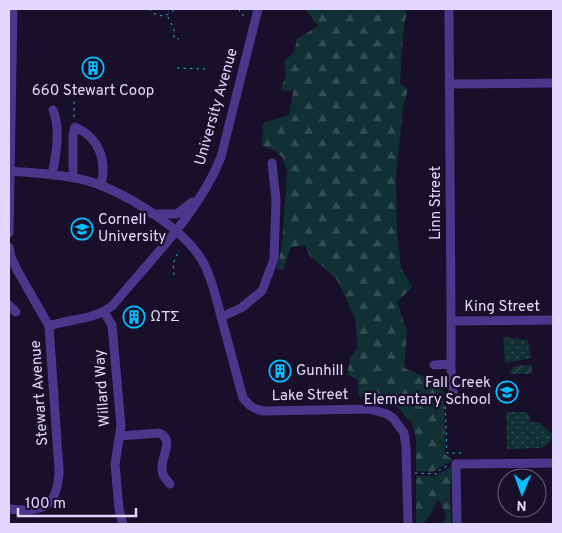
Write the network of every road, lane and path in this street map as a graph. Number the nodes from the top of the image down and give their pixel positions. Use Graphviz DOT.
graph roads {
  1 [pos="13,9"];
  2 [pos="149,9"];
  3 [pos="175,9"];
  4 [pos="239,9"];
  5 [pos="258,9"];
  6 [pos="449,9"];
  7 [pos="167,16"];
  8 [pos="255,20"];
  9 [pos="179,39"];
  10 [pos="176,68"];
  11 [pos="205,69"];
  12 [pos="74,82"];
  13 [pos="449,84"];
  14 [pos="553,84"];
  15 [pos="53,110"];
  16 [pos="75,128"];
  17 [pos="272,162"];
  18 [pos="10,171"];
  19 [pos="52,175"];
  20 [pos="73,178"];
  21 [pos="101,185"];
  22 [pos="205,187"];
  23 [pos="152,214"];
  24 [pos="175,231"];
  25 [pos="9,234"];
  26 [pos="9,247"];
  27 [pos="179,250"];
  28 [pos="10,257"];
  29 [pos="174,275"];
  30 [pos="104,312"];
  31 [pos="221,317"];
  32 [pos="451,320"];
  33 [pos="553,320"];
  34 [pos="50,326"];
  35 [pos="451,364"];
  36 [pos="434,366"];
  37 [pos="454,397"];
  38 [pos="120,436"];
  39 [pos="462,453"];
  40 [pos="553,463"];
  41 [pos="452,465"];
  42 [pos="414,473"];
  43 [pos="170,484"];
  44 [pos="9,509"];
  45 [pos="123,524"];
  46 [pos="408,524"];
  47 [pos="457,524"];
  1 -- 18 [label="street"];
  2 -- 7 [label="path"];
  3 -- 7 [label="path"];
  4 -- 8 [label="path"];
  5 -- 8 [label="street, University Avenue"];
  6 -- 13 [label="street, Linn Street"];
  7 -- 9 [label="path"];
  8 -- 22 [label="street, University Avenue"];
  10 -- 11 [label="path"];
  12 -- 16 [label="path"];
  13 -- 14 [label="street"];
  13 -- 32 [label="street, Linn Street"];
  15 -- 19 [label="street"];
  16 -- 20 [label="street"];
  16 -- 21 [label="street"];
  17 -- 31 [label="street"];
  18 -- 19 [label="street"];
  18 -- 25 [label="street"];
  19 -- 20 [label="street"];
  20 -- 21 [label="street"];
  21 -- 23 [label="street"];
  22 -- 23 [label="street"];
  22 -- 24 [label="street, University Avenue"];
  23 -- 24 [label="street"];
  24 -- 30 [label="street"];
  24 -- 31 [label="street, Lake Street"];
  26 -- 28 [label="street, Stewart Avenue"];
  27 -- 29 [label="path"];
  28 -- 34 [label="street, Stewart Avenue"];
  30 -- 34 [label="street"];
  30 -- 38 [label="street, Willard Way"];
  31 -- 46 [label="street, Lake Street"];
  32 -- 33 [label="street, King Street"];
  32 -- 35 [label="street, Linn Street"];
  34 -- 44 [label="street, Stewart Avenue"];
  35 -- 36 [label="street"];
  35 -- 37 [label="street, Linn Street"];
  37 -- 39 [label="path"];
  38 -- 43 [label="street"];
  38 -- 45 [label="street, Willard Way"];
  40 -- 41 [label="street"];
  41 -- 42 [label="path"];
  41 -- 47 [label="street"];
}
